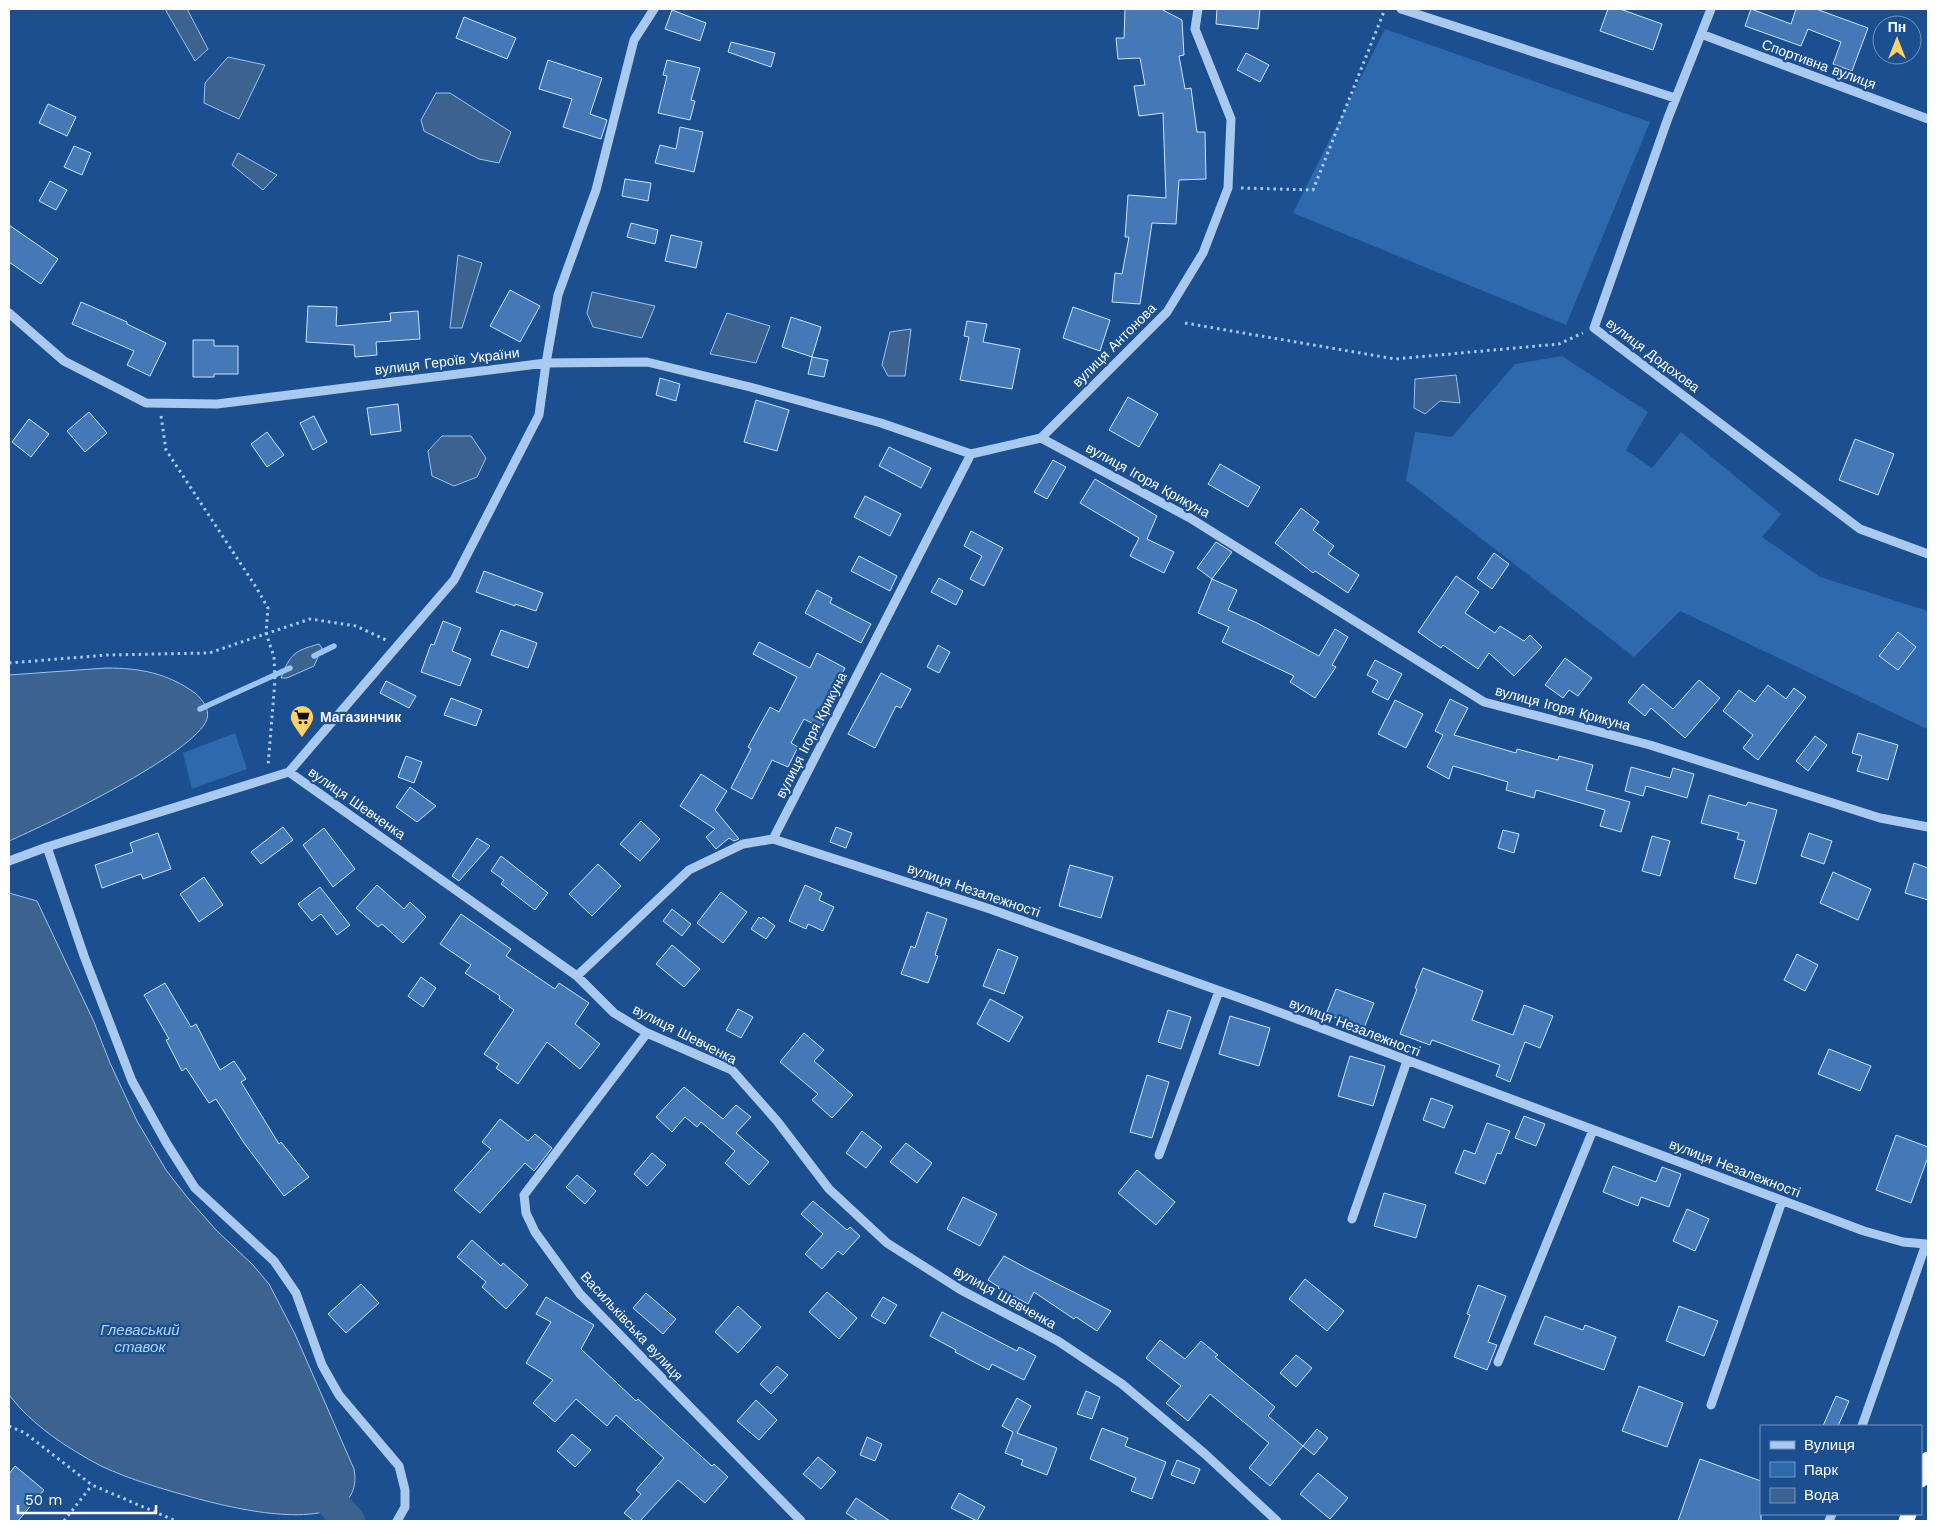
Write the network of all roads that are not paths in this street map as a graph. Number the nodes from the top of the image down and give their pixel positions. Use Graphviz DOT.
graph roads {
  1 [pos="654,9"];
  2 [pos="1198,9"];
  3 [pos="1400,9"];
  4 [pos="1711,9"];
  5 [pos="1701,34"];
  6 [pos="1675,98"];
  7 [pos="1928,119"];
  8 [pos="9,313"];
  9 [pos="546,363"];
  10 [pos="1041,438"];
  11 [pos="971,454"];
  12 [pos="1928,554"];
  13 [pos="289,772"];
  14 [pos="1928,827"];
  15 [pos="773,839"];
  16 [pos="47,847"];
  17 [pos="9,862"];
  18 [pos="577,976"];
  19 [pos="1218,991"];
  20 [pos="647,1033"];
  21 [pos="1406,1061"];
  22 [pos="1593,1130"];
  23 [pos="1158,1155"];
  24 [pos="1782,1201"];
  25 [pos="1352,1219"];
  26 [pos="1928,1245"];
  27 [pos="1498,1362"];
  28 [pos="1711,1405"];
  29 [pos="1862,1425"];
  30 [pos="1928,1459"];
  31 [pos="1922,1477"];
  32 [pos="397,1521"];
  33 [pos="800,1521"];
  34 [pos="1277,1521"];
  1 -- 9 [label="street"];
  2 -- 10 [label="street, вулиця Антонова"];
  3 -- 6 [label="street"];
  4 -- 5 [label="street, вулиця Додохова"];
  5 -- 6 [label="street, вулиця Додохова"];
  5 -- 7 [label="street, Спортивна вулиця"];
  6 -- 12 [label="street, вулиця Додохова"];
  8 -- 9 [label="street, вулиця Героїв України"];
  9 -- 11 [label="street, вулиця Героїв України"];
  9 -- 13 [label="street"];
  10 -- 11 [label="street"];
  10 -- 14 [label="street, вулиця Ігоря Крикуна"];
  11 -- 15 [label="street, вулиця Ігоря Крикуна"];
  13 -- 16 [label="street, вулиця Шевченка"];
  13 -- 18 [label="street, вулиця Шевченка"];
  15 -- 18 [label="street"];
  15 -- 19 [label="street, вулиця Незалежності"];
  16 -- 17 [label="street, вулиця Шевченка"];
  16 -- 32 [label="street"];
  18 -- 20 [label="street, вулиця Шевченка"];
  19 -- 21 [label="street, вулиця Незалежності"];
  19 -- 23 [label="street"];
  20 -- 33 [label="street, Васильківська вулиця"];
  20 -- 34 [label="street, вулиця Шевченка"];
  21 -- 22 [label="street, вулиця Незалежності"];
  21 -- 25 [label="street"];
  22 -- 24 [label="street, вулиця Незалежності"];
  22 -- 27 [label="street"];
  24 -- 26 [label="street, вулиця Незалежності"];
  24 -- 28 [label="street"];
  26 -- 29 [label="street"];
  30 -- 31 [label="highway"];
}
